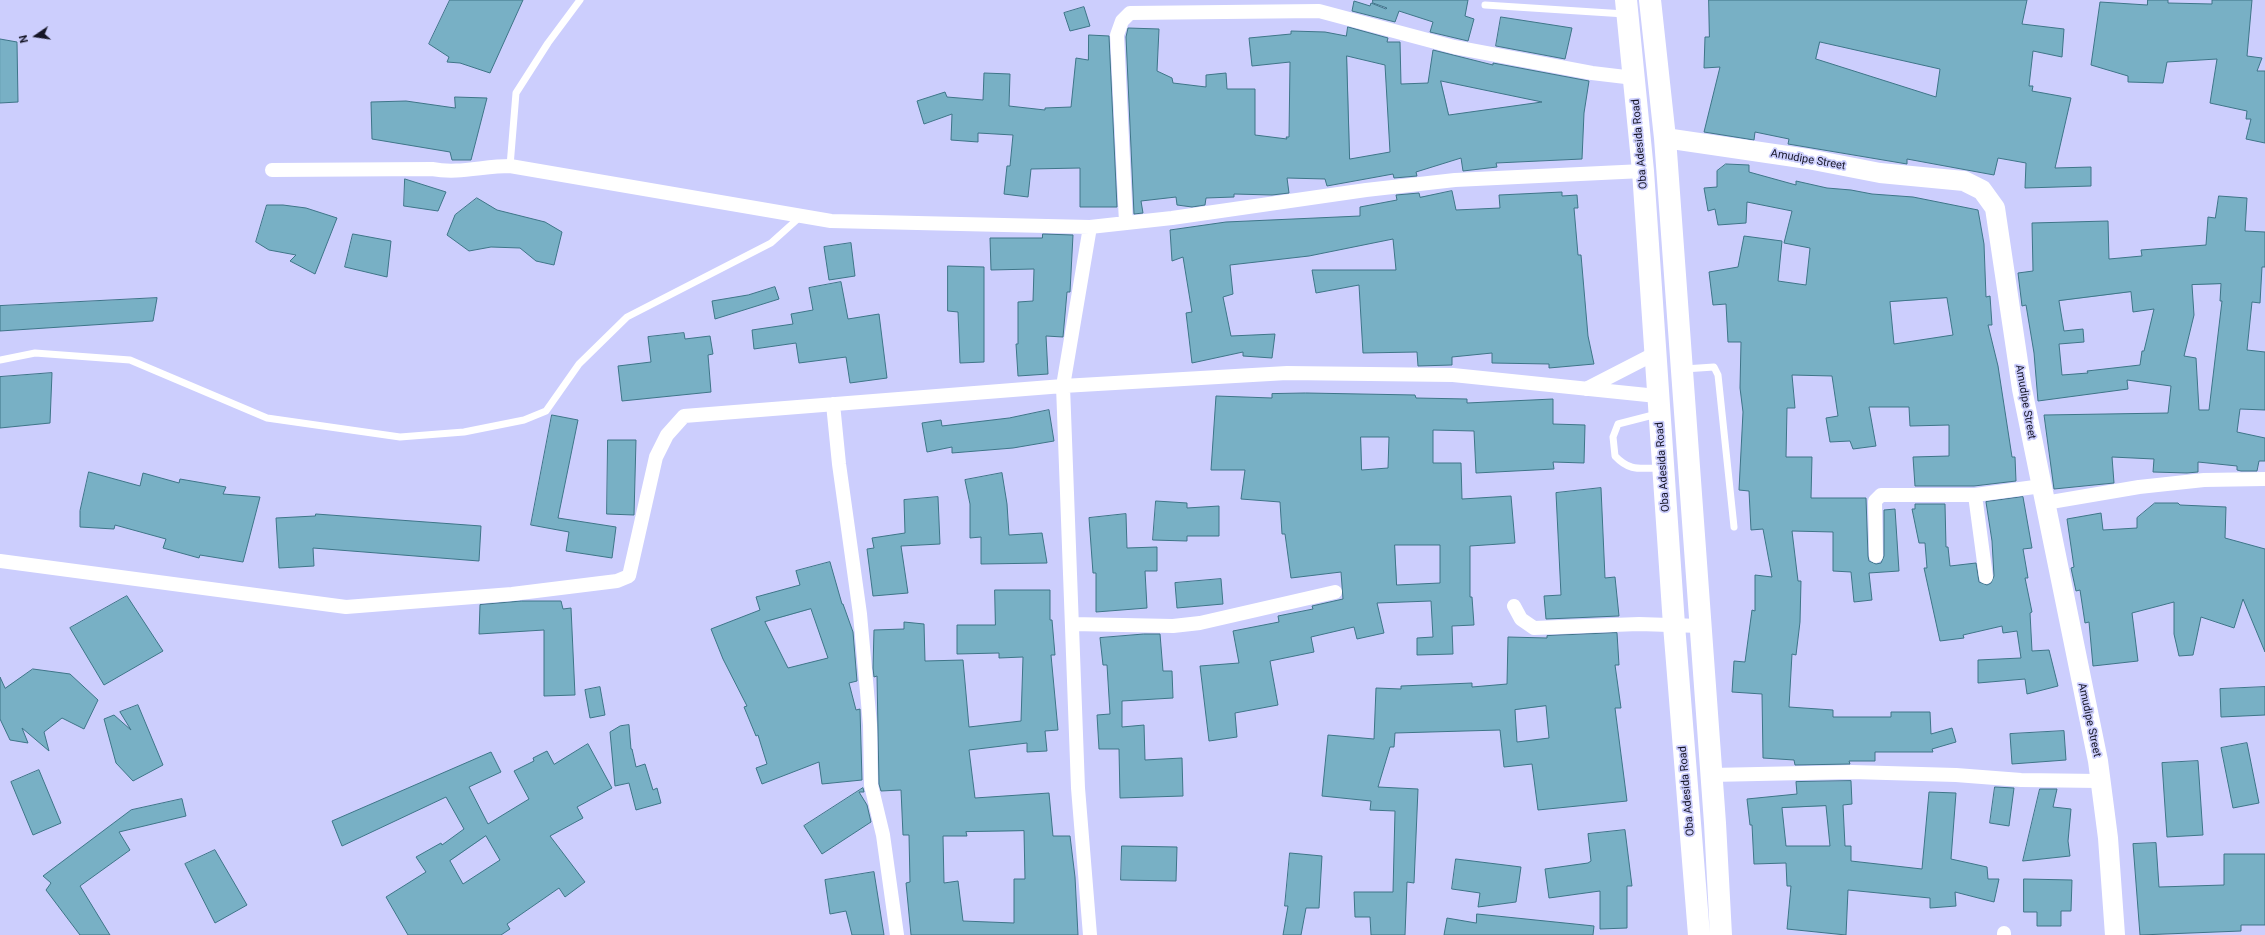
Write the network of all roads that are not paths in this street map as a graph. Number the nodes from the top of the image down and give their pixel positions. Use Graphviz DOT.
graph roads {
  1 [pos="580,0"];
  2 [pos="1651,0"];
  3 [pos="1485,5"];
  4 [pos="1627,7"];
  5 [pos="1634,78"];
  6 [pos="1665,138"];
  7 [pos="510,166"];
  8 [pos="272,170"];
  9 [pos="1643,171"];
  10 [pos="802,216"];
  11 [pos="1126,223"];
  12 [pos="1090,227"];
  13 [pos="1656,353"];
  14 [pos="0,360"];
  15 [pos="1682,369"];
  16 [pos="1063,386"];
  17 [pos="1586,388"];
  18 [pos="833,404"];
  19 [pos="1658,405"];
  20 [pos="1662,468"];
  21 [pos="2265,479"];
  22 [pos="1975,495"];
  23 [pos="2043,495"];
  24 [pos="1734,527"];
  25 [pos="1876,556"];
  26 [pos="0,561"];
  27 [pos="1986,577"];
  28 [pos="1335,592"];
  29 [pos="1514,606"];
  30 [pos="1072,624"];
  31 [pos="1674,625"];
  32 [pos="1700,626"];
  33 [pos="1711,775"];
  34 [pos="2099,781"];
  35 [pos="897,935"];
  36 [pos="1090,935"];
  37 [pos="1699,935"];
  38 [pos="1721,935"];
  39 [pos="2115,935"];
  1 -- 7 [label="lane"];
  2 -- 6 [label="main road"];
  3 -- 4 [label="lane"];
  4 -- 5 [label="main road, Oba Adesida Road"];
  5 -- 9 [label="main road, Oba Adesida Road"];
  5 -- 11 [label="street"];
  6 -- 15 [label="main road"];
  6 -- 23 [label="street, Amudipe Street"];
  7 -- 8 [label="street"];
  7 -- 10 [label="street"];
  9 -- 11 [label="street"];
  9 -- 13 [label="main road, Oba Adesida Road"];
  10 -- 12 [label="street"];
  10 -- 14 [label="lane"];
  11 -- 12 [label="street"];
  12 -- 16 [label="street"];
  13 -- 17 [label="street"];
  13 -- 19 [label="main road, Oba Adesida Road"];
  15 -- 24 [label="lane"];
  15 -- 32 [label="main road"];
  16 -- 17 [label="street"];
  16 -- 18 [label="street"];
  16 -- 30 [label="street"];
  17 -- 19 [label="street"];
  18 -- 26 [label="street"];
  18 -- 35 [label="street"];
  19 -- 20 [label="main road, Oba Adesida Road"];
  19 -- 20 [label="lane"];
  20 -- 31 [label="main road, Oba Adesida Road"];
  21 -- 23 [label="street"];
  22 -- 23 [label="street"];
  22 -- 25 [label="street"];
  22 -- 27 [label="street"];
  23 -- 34 [label="street, Amudipe Street"];
  28 -- 30 [label="street"];
  29 -- 31 [label="street"];
  30 -- 36 [label="street"];
  31 -- 32 [label="street"];
  31 -- 37 [label="main road, Oba Adesida Road"];
  32 -- 33 [label="main road"];
  33 -- 34 [label="street"];
  33 -- 38 [label="main road"];
  34 -- 39 [label="street, Amudipe Street"];
}
